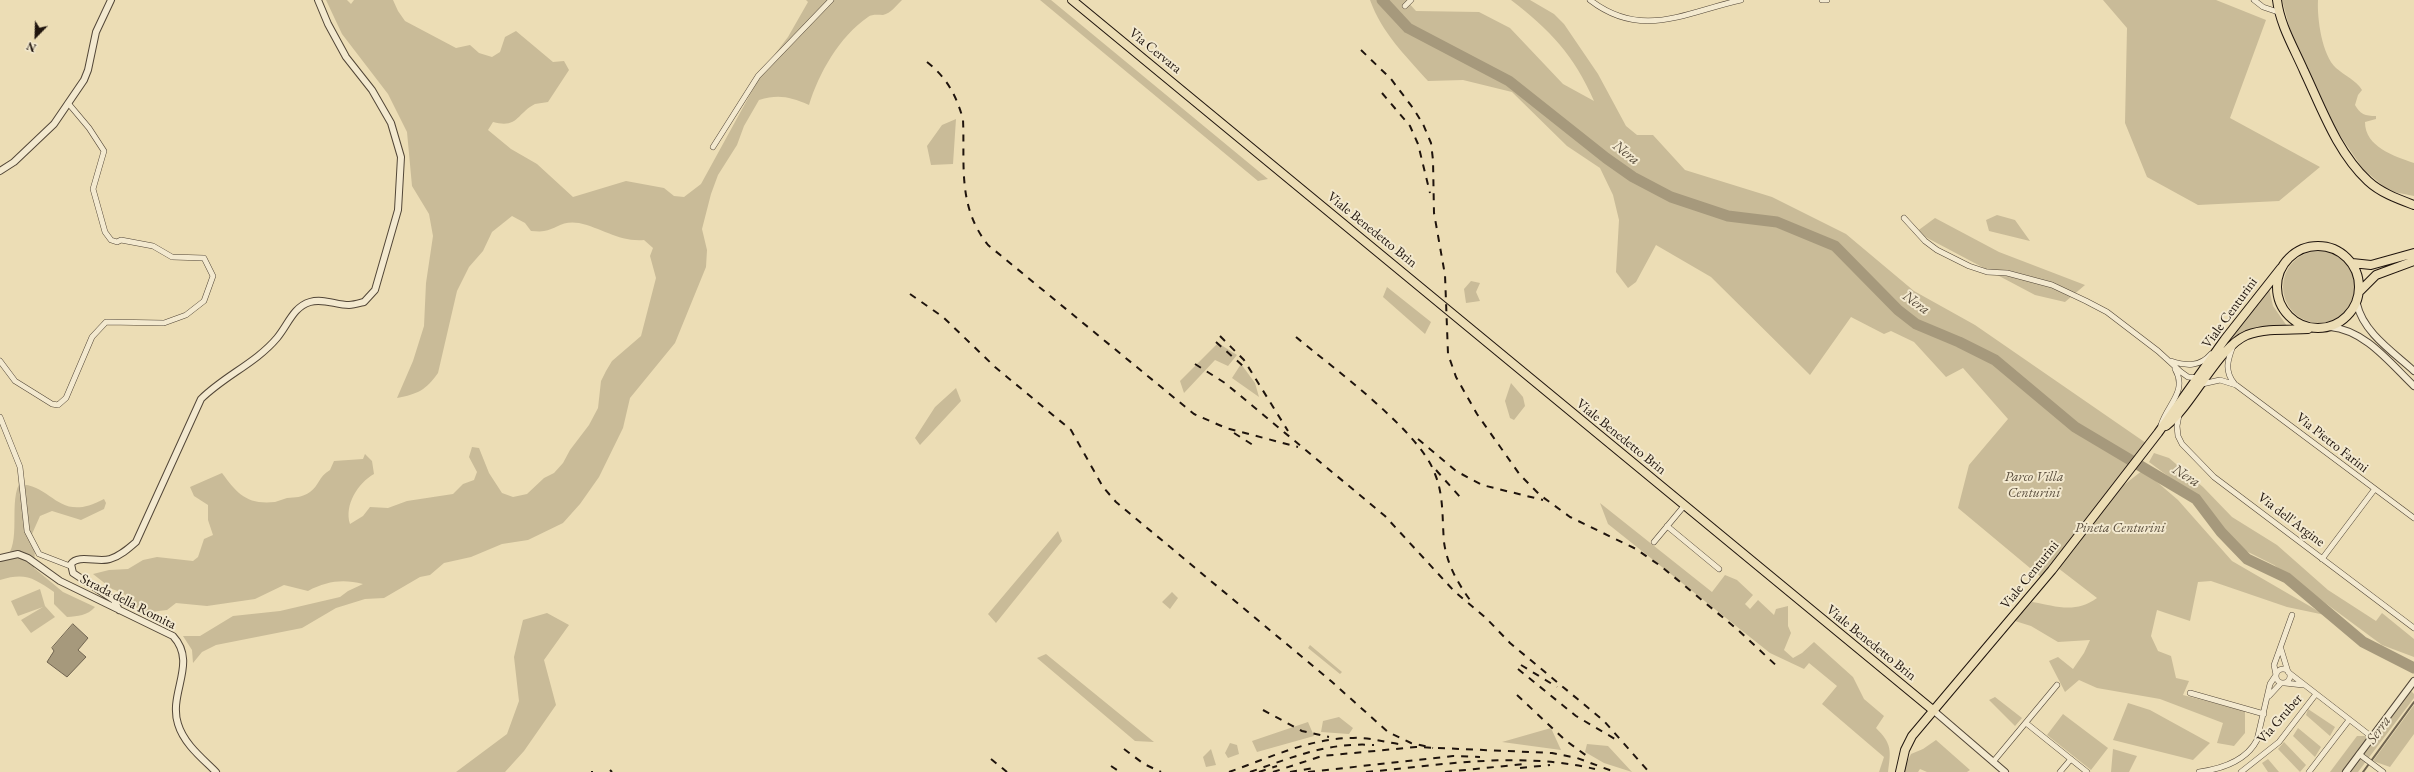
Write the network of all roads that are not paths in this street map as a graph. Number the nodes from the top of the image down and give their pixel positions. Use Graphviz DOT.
graph roads {
  1 [pos="111,0"];
  2 [pos="318,0"];
  3 [pos="831,0"];
  4 [pos="1072,0"];
  5 [pos="1411,0"];
  6 [pos="1590,0"];
  7 [pos="1741,0"];
  8 [pos="1822,0"];
  9 [pos="1827,0"];
  10 [pos="2254,0"];
  11 [pos="2277,0"];
  12 [pos="1405,6"];
  13 [pos="2278,12"];
  14 [pos="68,103"];
  15 [pos="1221,123"];
  16 [pos="713,147"];
  17 [pos="0,171"];
  18 [pos="2369,182"];
  19 [pos="2414,201"];
  20 [pos="2414,205"];
  21 [pos="1904,218"];
  22 [pos="2414,253"];
  23 [pos="2352,263"];
  24 [pos="2411,263"];
  25 [pos="2281,268"];
  26 [pos="2360,291"];
  27 [pos="2357,304"];
  28 [pos="2330,327"];
  29 [pos="2315,328"];
  30 [pos="2225,339"];
  31 [pos="2234,344"];
  32 [pos="0,361"];
  33 [pos="2170,361"];
  34 [pos="2414,371"];
  35 [pos="2200,381"];
  36 [pos="2236,386"];
  37 [pos="2414,386"];
  38 [pos="2179,415"];
  39 [pos="0,417"];
  40 [pos="2158,433"];
  41 [pos="2374,490"];
  42 [pos="1684,506"];
  43 [pos="2414,518"];
  44 [pos="1667,526"];
  45 [pos="1654,542"];
  46 [pos="0,558"];
  47 [pos="2322,559"];
  48 [pos="70,566"];
  49 [pos="1718,570"];
  50 [pos="119,610"];
  51 [pos="2292,615"];
  52 [pos="2414,628"];
  53 [pos="2281,649"];
  54 [pos="2288,672"];
  55 [pos="2276,675"];
  56 [pos="2283,683"];
  57 [pos="2412,684"];
  58 [pos="2304,685"];
  59 [pos="2057,686"];
  60 [pos="2190,693"];
  61 [pos="2316,694"];
  62 [pos="2269,697"];
  63 [pos="1934,711"];
  64 [pos="2264,714"];
  65 [pos="2349,720"];
  66 [pos="2026,723"];
  67 [pos="2372,737"];
  68 [pos="2359,754"];
  69 [pos="2071,759"];
  70 [pos="1993,762"];
  71 [pos="2211,771"];
  72 [pos="216,772"];
  73 [pos="1900,772"];
  74 [pos="2005,772"];
  75 [pos="2060,772"];
  76 [pos="2087,772"];
  77 [pos="2199,772"];
  78 [pos="2241,772"];
  79 [pos="2308,772"];
  80 [pos="2346,772"];
  81 [pos="2383,772"];
  1 -- 14 [label="street"];
  2 -- 48 [label="street"];
  3 -- 16 [label="street"];
  4 -- 15 [label="main road, Via Cervara"];
  5 -- 12 [label="street"];
  6 -- 7 [label="street"];
  8 -- 9 [label="street"];
  10 -- 13 [label="street"];
  11 -- 13 [label="main road"];
  13 -- 18 [label="main road"];
  14 -- 17 [label="street"];
  14 -- 32 [label="street"];
  15 -- 42 [label="main road, Viale Benedetto Brin"];
  18 -- 19 [label="main road"];
  18 -- 20 [label="main road"];
  21 -- 33 [label="street"];
  22 -- 23 [label="main road"];
  23 -- 25 [label="main road"];
  23 -- 26 [label="main road"];
  24 -- 26 [label="main road"];
  25 -- 29 [label="main road"];
  25 -- 30 [label="main road, Viale Centurini"];
  26 -- 27 [label="main road"];
  27 -- 28 [label="main road"];
  27 -- 34 [label="street"];
  28 -- 29 [label="main road"];
  28 -- 37 [label="street"];
  29 -- 31 [label="main road, Viale Centurini"];
  30 -- 33 [label="street"];
  30 -- 35 [label="main road, Viale Centurini"];
  31 -- 35 [label="main road, Viale Centurini"];
  31 -- 36 [label="street, Via Pietro Farini"];
  33 -- 35 [label="street"];
  33 -- 40 [label="street"];
  35 -- 36 [label="street, Via Pietro Farini"];
  35 -- 38 [label="main road, Viale Centurini"];
  35 -- 40 [label="main road, Viale Centurini"];
  36 -- 41 [label="street, Via Pietro Farini"];
  38 -- 40 [label="main road, Viale Centurini"];
  38 -- 47 [label="street, Via dell'Argine"];
  39 -- 48 [label="street"];
  40 -- 63 [label="main road, Viale Centurini"];
  41 -- 43 [label="street, Via Pietro Farini"];
  41 -- 47 [label="street"];
  42 -- 44 [label="street"];
  42 -- 63 [label="main road, Viale Benedetto Brin"];
  44 -- 45 [label="street"];
  44 -- 49 [label="street"];
  46 -- 50 [label="street, Strada della Romita"];
  47 -- 52 [label="street, Via dell'Argine"];
  48 -- 50 [label="street"];
  50 -- 72 [label="street, Strada della Romita"];
  51 -- 53 [label="street"];
  53 -- 54 [label="street"];
  53 -- 55 [label="street"];
  54 -- 55 [label="street"];
  54 -- 56 [label="street"];
  54 -- 58 [label="street"];
  55 -- 56 [label="street"];
  55 -- 62 [label="street"];
  56 -- 58 [label="street"];
  56 -- 62 [label="street"];
  57 -- 67 [label="street"];
  58 -- 61 [label="street"];
  59 -- 66 [label="street"];
  60 -- 64 [label="street"];
  61 -- 65 [label="street"];
  61 -- 78 [label="street, Via Gruber"];
  62 -- 64 [label="street"];
  63 -- 70 [label="street, Viale Benedetto Brin"];
  63 -- 73 [label="main road, Viale Centurini"];
  64 -- 71 [label="street"];
  65 -- 67 [label="street"];
  65 -- 79 [label="street"];
  66 -- 69 [label="street"];
  66 -- 70 [label="street"];
  67 -- 68 [label="street"];
  68 -- 80 [label="street"];
  68 -- 81 [label="street"];
  69 -- 75 [label="street"];
  69 -- 76 [label="street"];
  70 -- 74 [label="street, Viale Benedetto Brin"];
  71 -- 77 [label="street"];
}
